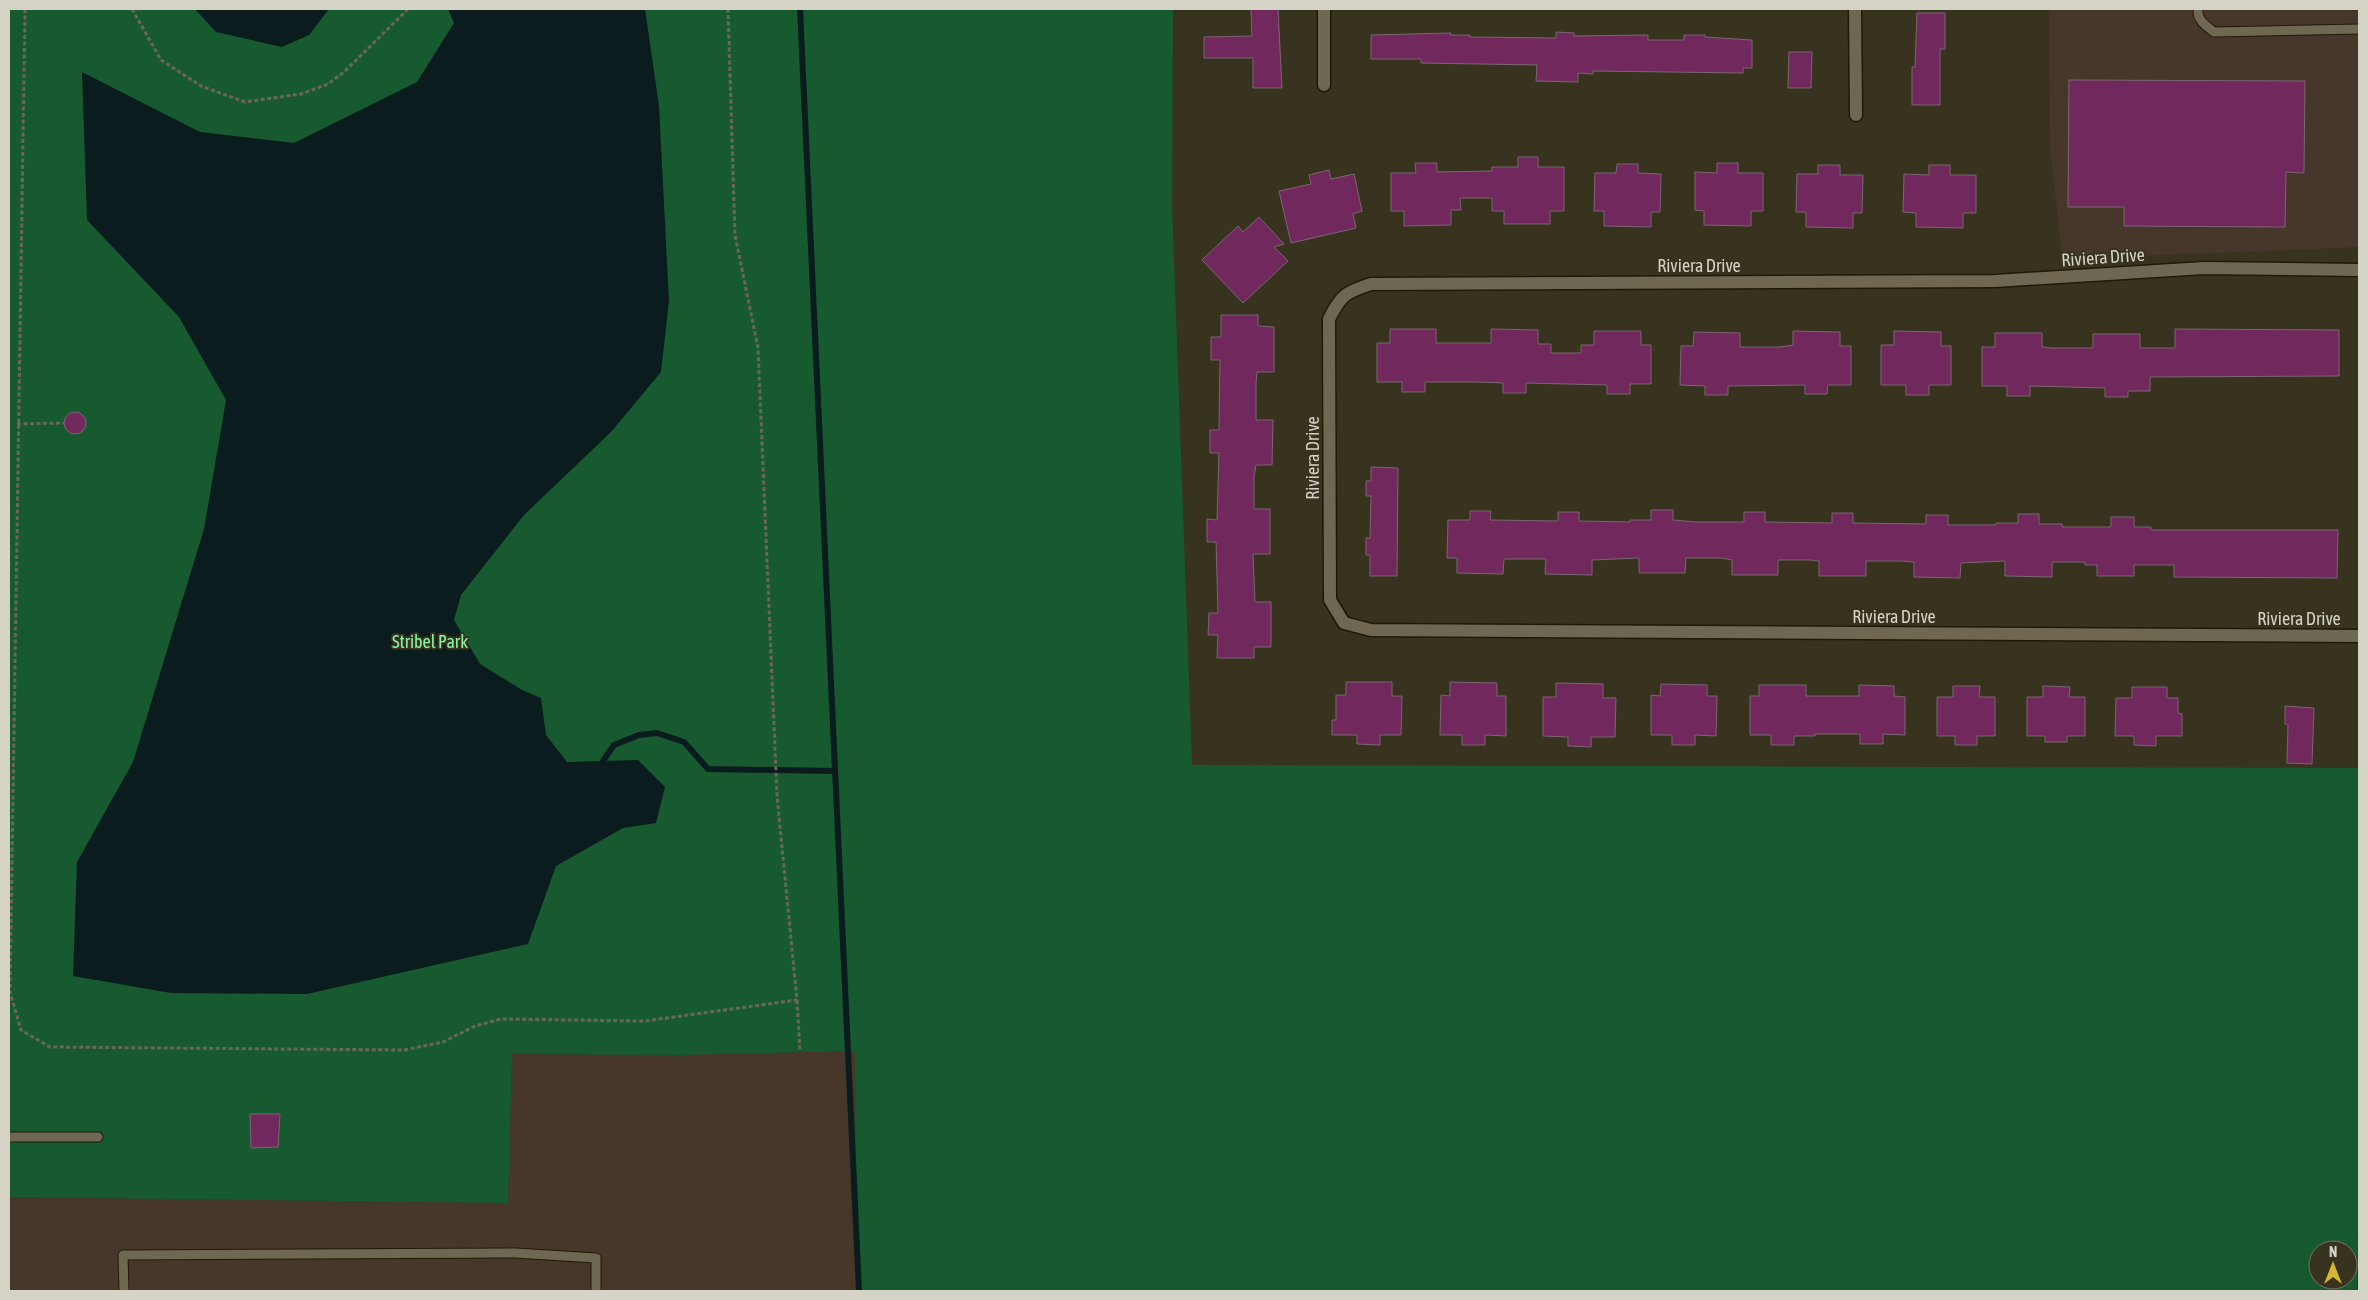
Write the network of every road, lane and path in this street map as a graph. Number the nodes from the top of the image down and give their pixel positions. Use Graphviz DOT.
graph roads {
  1 [pos="25,9"];
  2 [pos="132,9"];
  3 [pos="408,9"];
  4 [pos="728,9"];
  5 [pos="1324,9"];
  6 [pos="1856,9"];
  7 [pos="2198,9"];
  8 [pos="2359,29"];
  9 [pos="1324,85"];
  10 [pos="1856,115"];
  11 [pos="2359,270"];
  12 [pos="64,423"];
  13 [pos="17,424"];
  14 [pos="2359,636"];
  15 [pos="797,1000"];
  16 [pos="800,1051"];
  17 [pos="9,1137"];
  18 [pos="98,1137"];
  19 [pos="124,1291"];
  20 [pos="596,1291"];
  1 -- 13 [label="path"];
  2 -- 3 [label="path"];
  4 -- 15 [label="path"];
  5 -- 9 [label="street"];
  6 -- 10 [label="street"];
  7 -- 8 [label="lane"];
  11 -- 14 [label="street, Riviera Drive"];
  12 -- 13 [label="path"];
  13 -- 15 [label="path"];
  15 -- 16 [label="path"];
  17 -- 18 [label="lane"];
  19 -- 20 [label="lane"];
}
